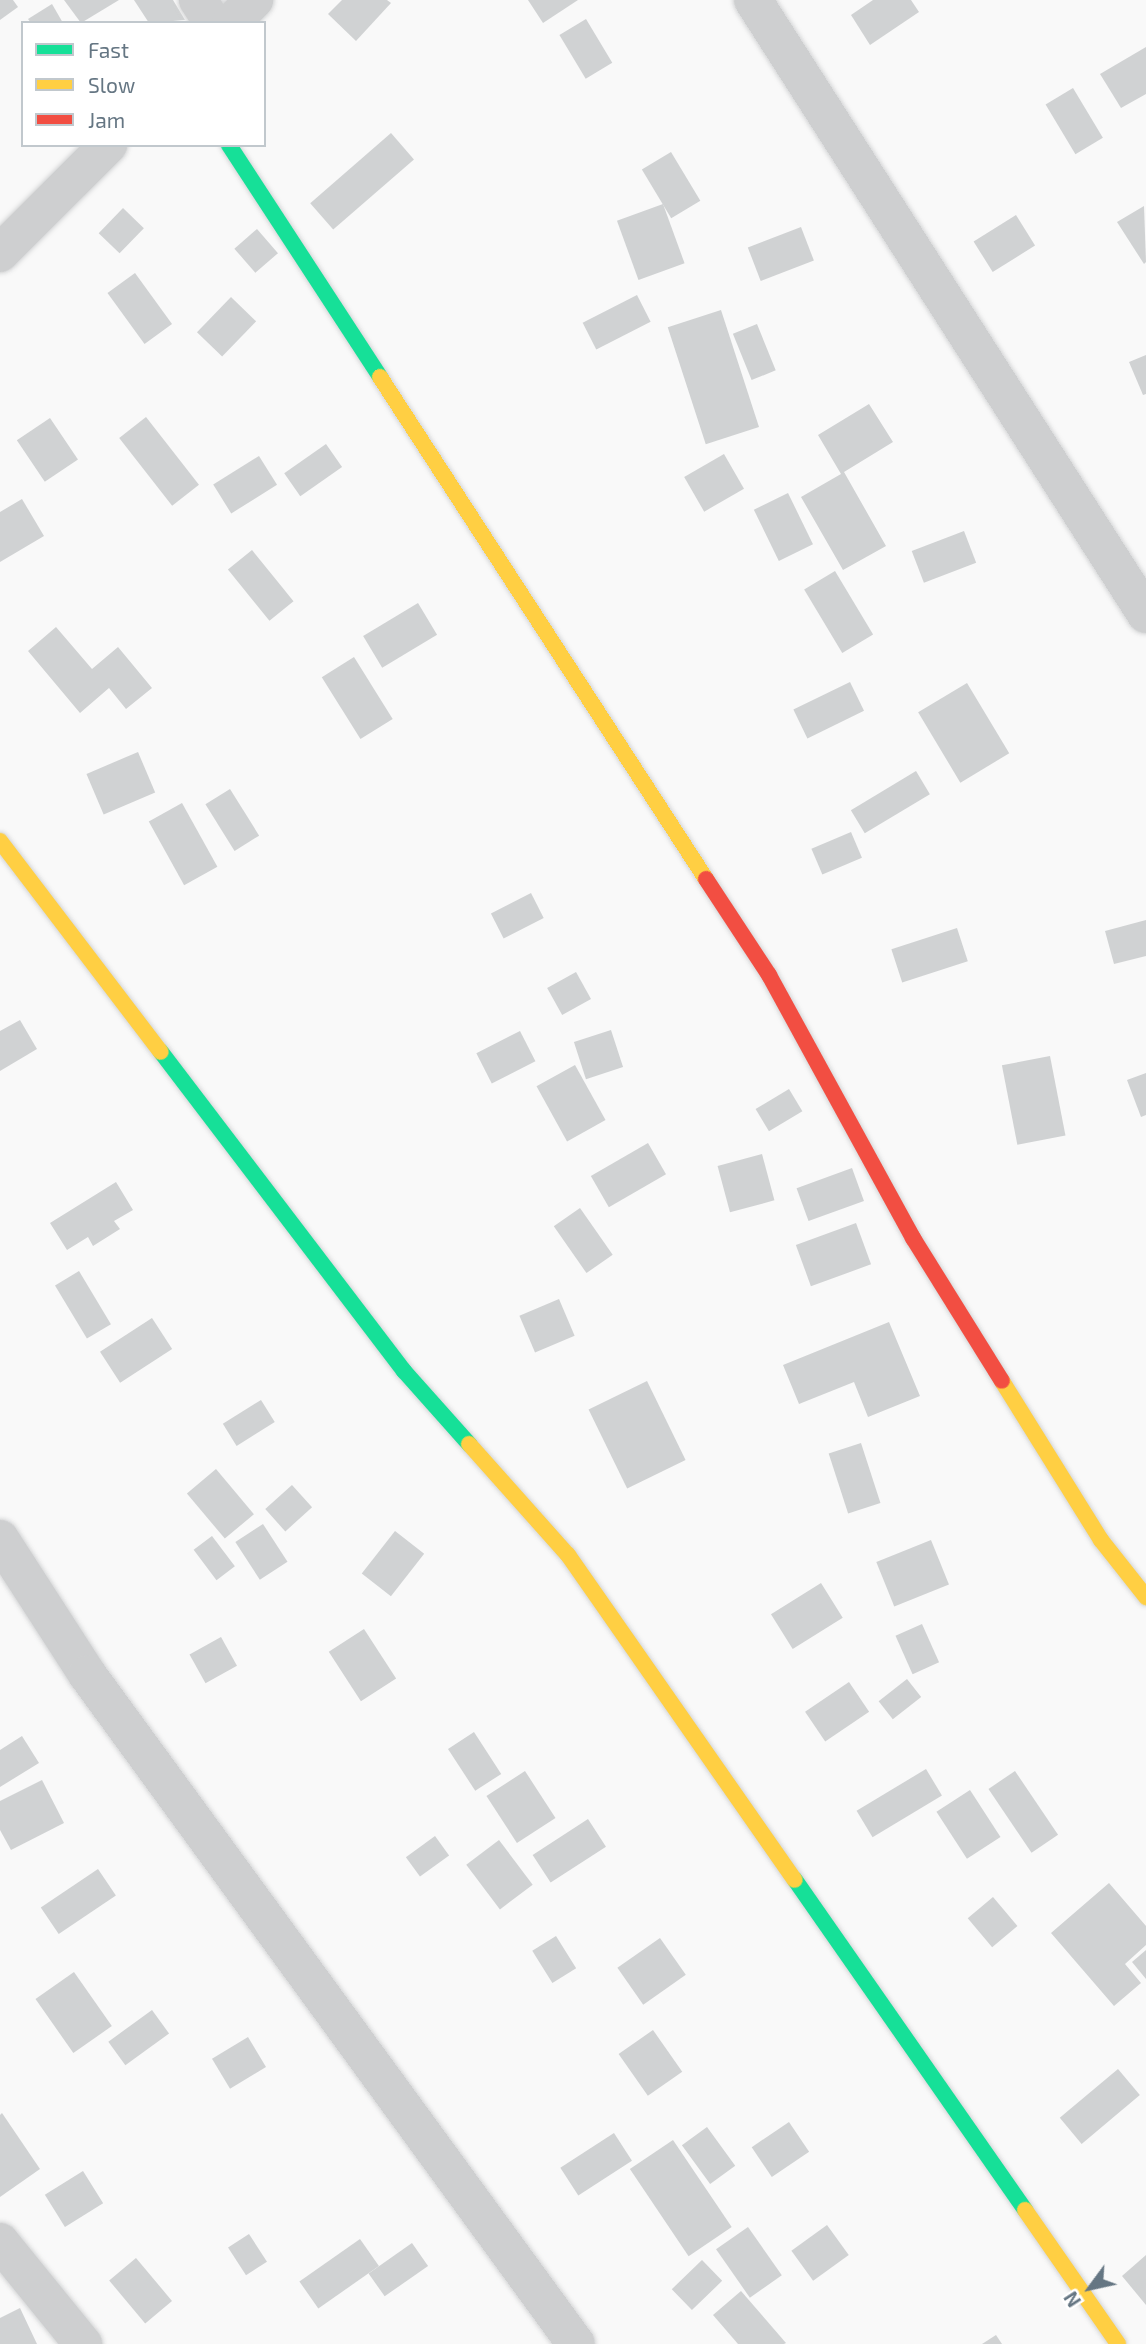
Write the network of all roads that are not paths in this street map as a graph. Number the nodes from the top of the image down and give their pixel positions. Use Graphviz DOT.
graph roads {
  1 [pos="198,0"];
  2 [pos="254,0"];
  3 [pos="753,0"];
  4 [pos="212,21"];
  5 [pos="233,21"];
  6 [pos="106,147"];
  7 [pos="230,147"];
  8 [pos="0,253"];
  9 [pos="1146,614"];
  10 [pos="0,841"];
  11 [pos="0,1539"];
  12 [pos="1146,1597"];
  13 [pos="0,2242"];
  14 [pos="83,2344"];
  15 [pos="576,2344"];
  16 [pos="1118,2344"];
  1 -- 4 [label="street"];
  2 -- 5 [label="street"];
  3 -- 9 [label="street"];
  6 -- 8 [label="street"];
  7 -- 12 [label="street"];
  10 -- 16 [label="street"];
  11 -- 15 [label="street"];
  13 -- 14 [label="street"];
}
